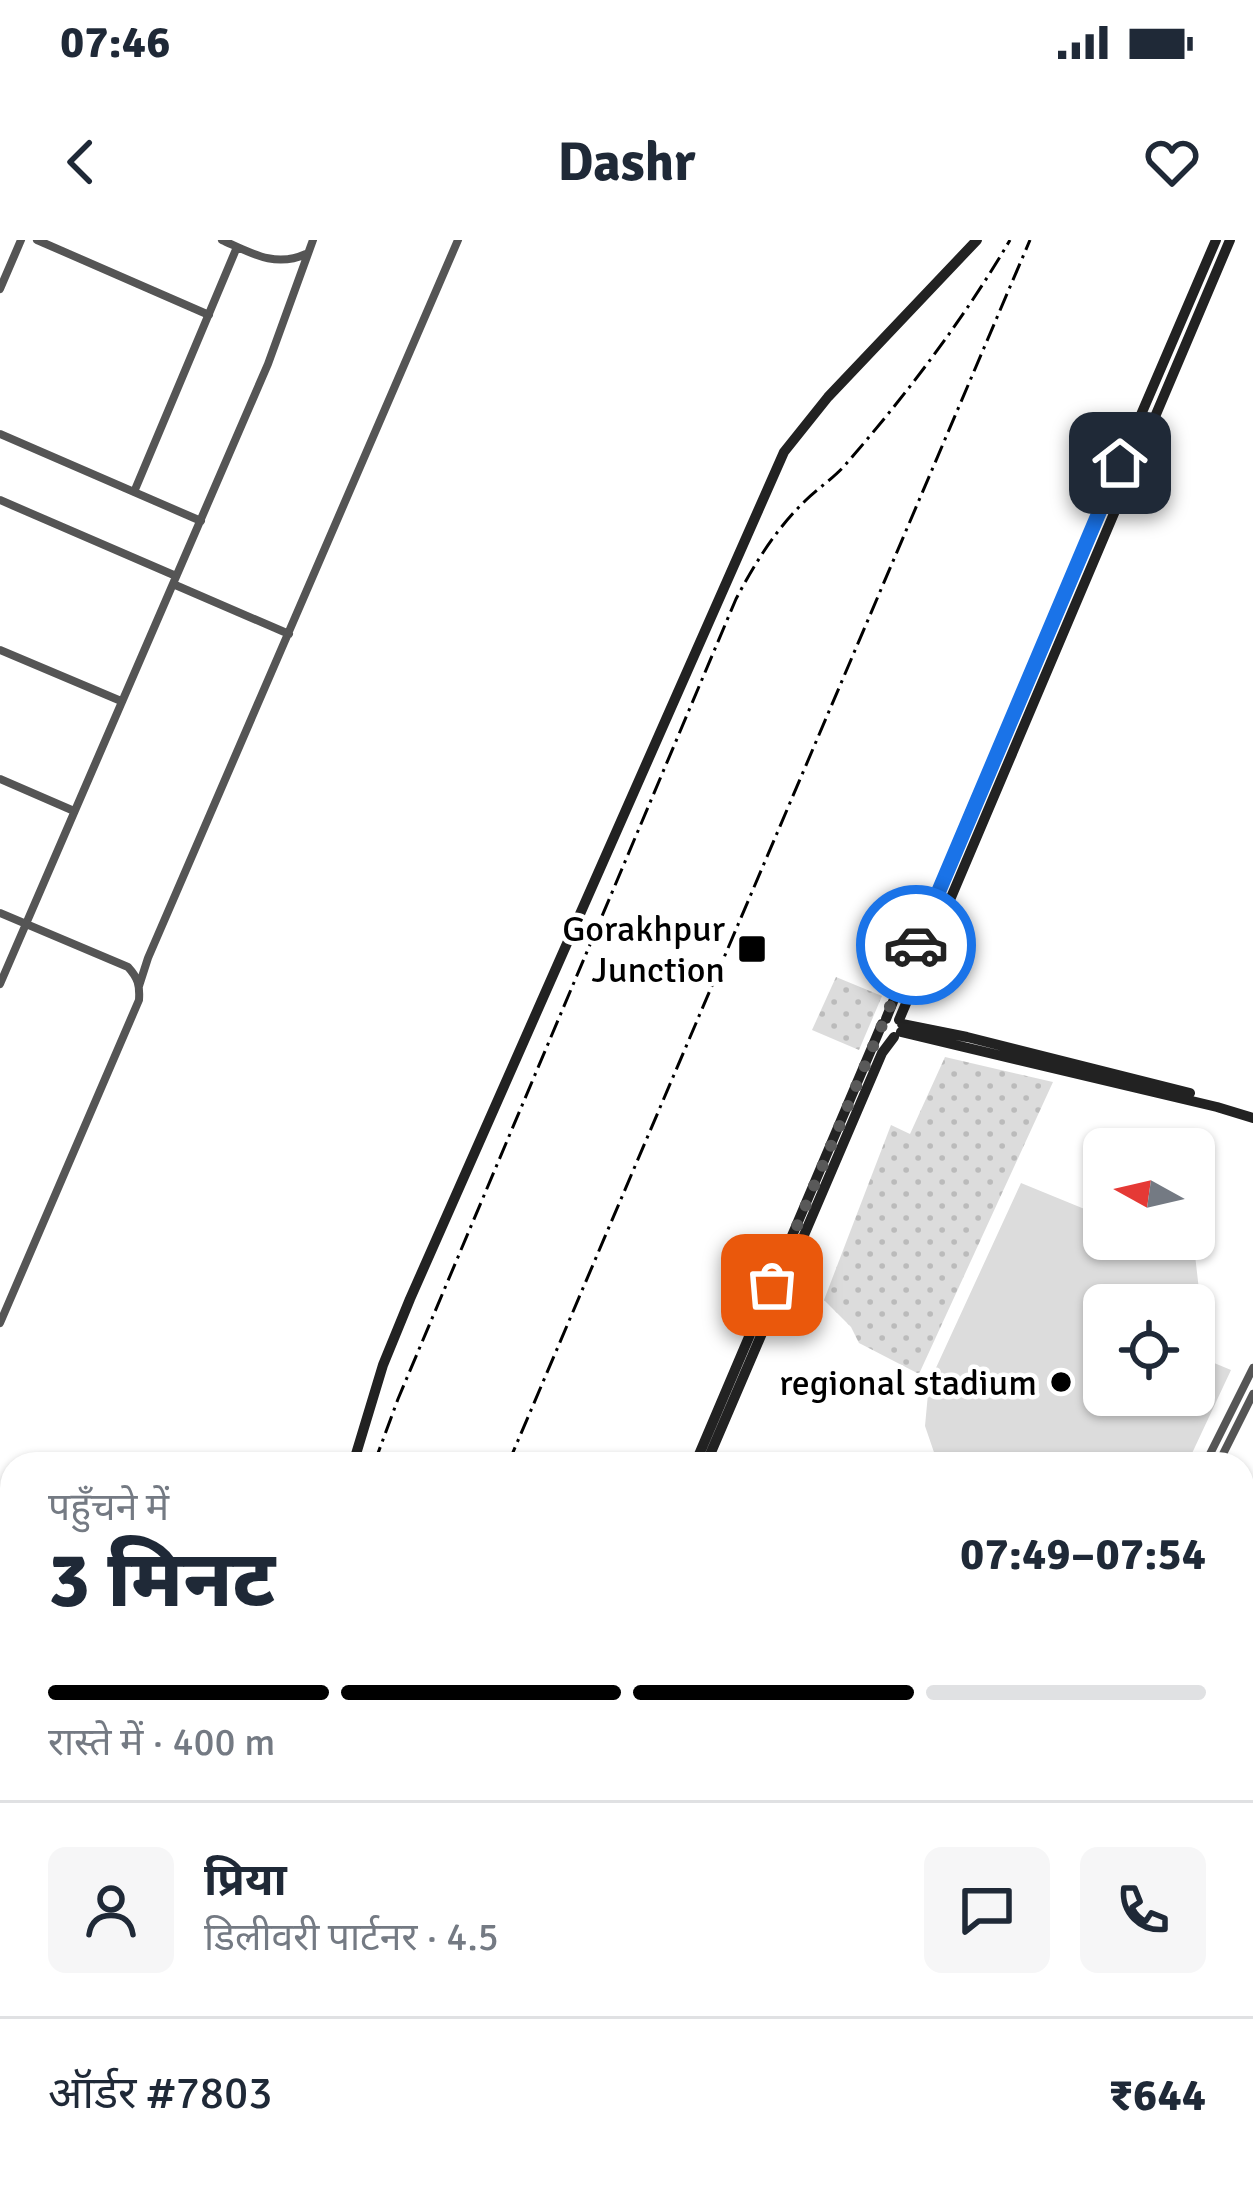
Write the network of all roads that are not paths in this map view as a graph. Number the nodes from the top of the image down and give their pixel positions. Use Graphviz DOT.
graph roads {
  1 [pos="21,240"];
  2 [pos="37,240"];
  3 [pos="222,240"];
  4 [pos="313,240"];
  5 [pos="458,240"];
  6 [pos="977,240"];
  7 [pos="1216,240"];
  8 [pos="1230,240"];
  9 [pos="237,247"];
  10 [pos="308,253"];
  11 [pos="0,289"];
  12 [pos="209,315"];
  13 [pos="1188,322"];
  14 [pos="0,434"];
  15 [pos="134,492"];
  16 [pos="0,500"];
  17 [pos="201,521"];
  18 [pos="175,580"];
  19 [pos="289,634"];
  20 [pos="0,650"];
  21 [pos="121,701"];
  22 [pos="0,779"];
  23 [pos="74,811"];
  24 [pos="0,914"];
  25 [pos="26,925"];
  26 [pos="0,984"];
  27 [pos="139,986"];
  28 [pos="894,1026"];
  29 [pos="1253,1114"];
  30 [pos="0,1323"];
  31 [pos="1253,1368"];
  32 [pos="1236,1400"];
  33 [pos="1251,1401"];
  34 [pos="359,1452"];
  35 [pos="700,1452"];
  36 [pos="711,1452"];
  37 [pos="1211,1452"];
  38 [pos="1224,1452"];
  1 -- 11 [label="street"];
  2 -- 12 [label="street"];
  3 -- 9 [label="street"];
  4 -- 10 [label="street"];
  5 -- 19 [label="street"];
  6 -- 34 [label="street"];
  7 -- 13 [label="street"];
  8 -- 13 [label="street"];
  9 -- 10 [label="street"];
  9 -- 12 [label="street"];
  10 -- 17 [label="street"];
  12 -- 15 [label="street"];
  13 -- 28 [label="street"];
  14 -- 15 [label="street"];
  15 -- 17 [label="street"];
  16 -- 18 [label="street"];
  17 -- 18 [label="street"];
  18 -- 19 [label="street"];
  18 -- 21 [label="street"];
  19 -- 27 [label="street"];
  20 -- 21 [label="street"];
  21 -- 23 [label="street"];
  22 -- 23 [label="street"];
  23 -- 25 [label="street"];
  24 -- 25 [label="street"];
  25 -- 26 [label="street"];
  25 -- 27 [label="street"];
  27 -- 30 [label="street"];
  28 -- 29 [label="street"];
  28 -- 35 [label="street"];
  28 -- 36 [label="street"];
  31 -- 32 [label="street"];
  32 -- 33 [label="street"];
  32 -- 37 [label="street"];
  33 -- 38 [label="street"];
}
